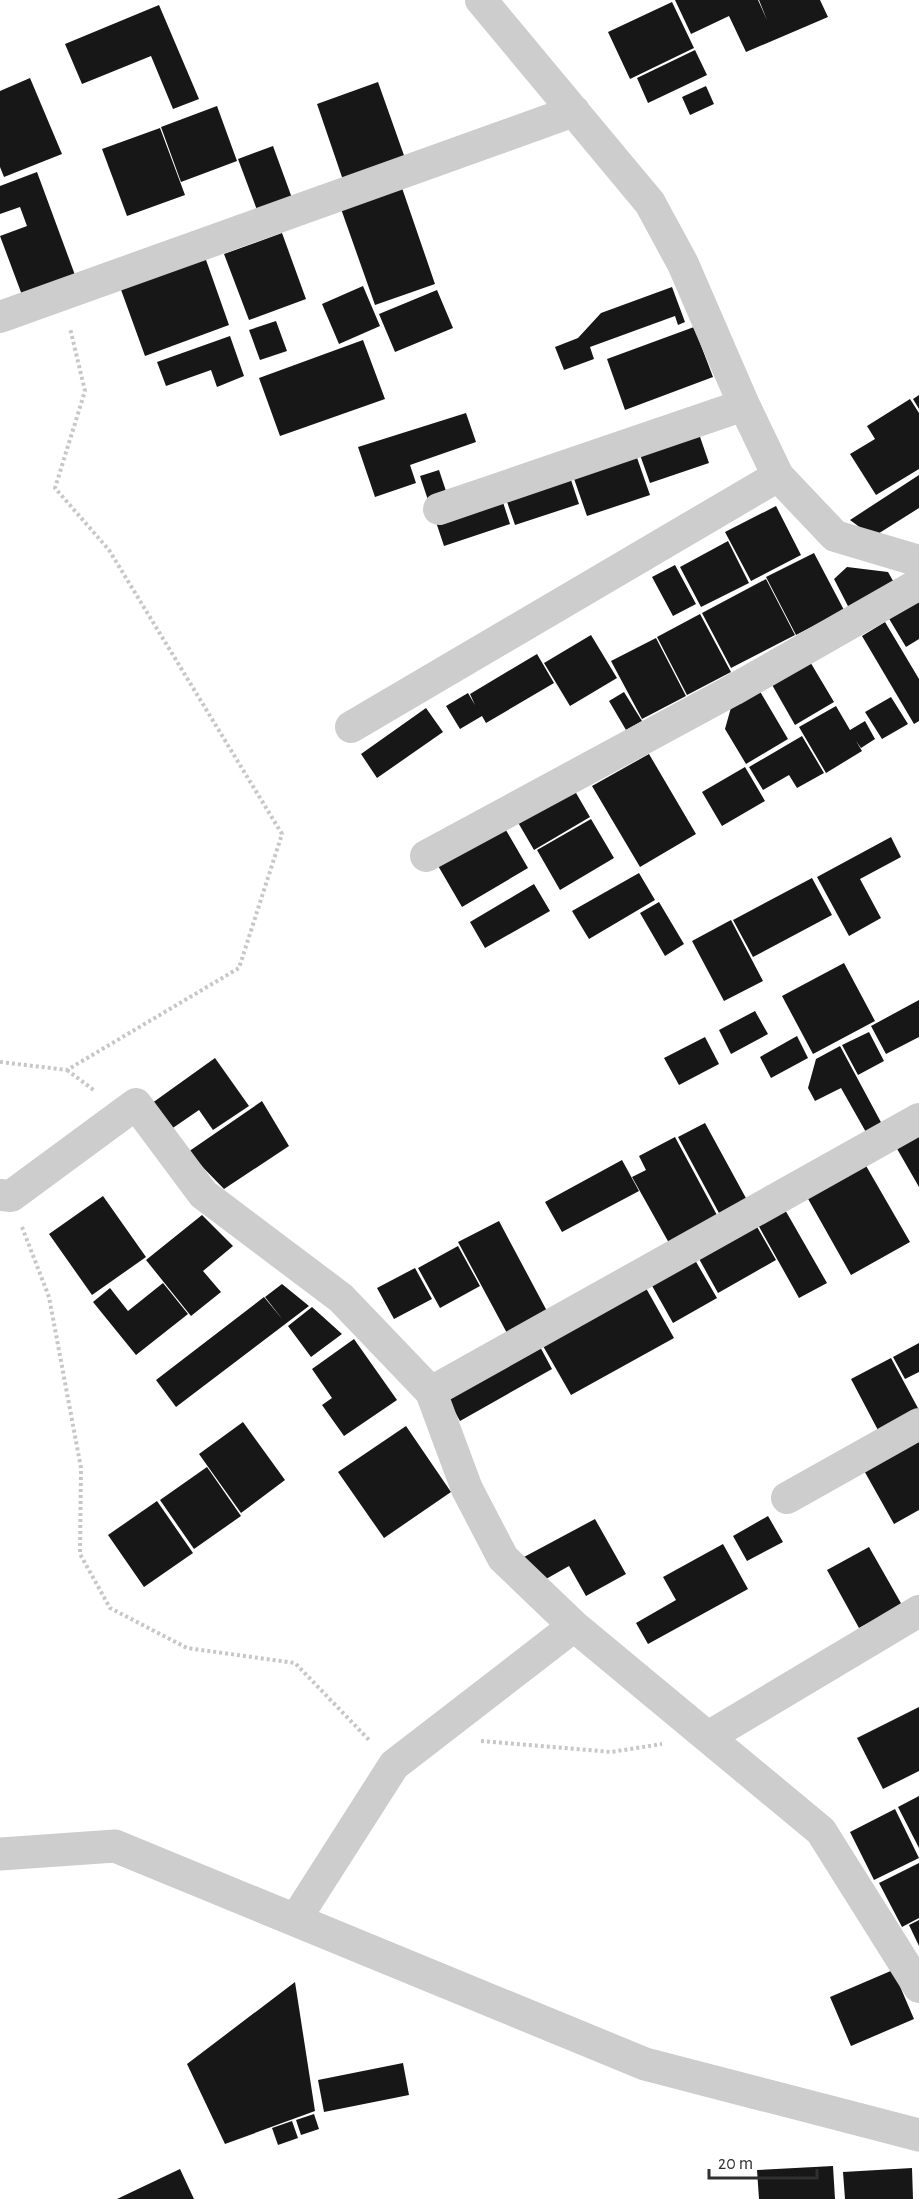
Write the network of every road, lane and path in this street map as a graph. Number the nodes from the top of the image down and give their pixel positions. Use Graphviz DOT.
graph roads {
  1 [pos="481,0"];
  2 [pos="574,111"];
  3 [pos="62,295"];
  4 [pos="0,317"];
  5 [pos="744,405"];
  6 [pos="778,476"];
  7 [pos="439,508"];
  8 [pos="916,564"];
  9 [pos="351,727"];
  10 [pos="426,856"];
  11 [pos="0,1062"];
  12 [pos="919,1119"];
  13 [pos="5,1196"];
  14 [pos="431,1392"];
  15 [pos="919,1424"];
  16 [pos="787,1498"];
  17 [pos="919,1611"];
  18 [pos="574,1626"];
  19 [pos="430,1737"];
  20 [pos="708,1737"];
  21 [pos="393,1765"];
  22 [pos="0,1854"];
  23 [pos="295,1920"];
  24 [pos="919,1987"];
  25 [pos="919,2135"];
  1 -- 2 [label="street"];
  2 -- 3 [label="street"];
  2 -- 5 [label="street"];
  3 -- 4 [label="street"];
  3 -- 11 [label="path"];
  5 -- 6 [label="street"];
  5 -- 7 [label="street"];
  6 -- 8 [label="street"];
  6 -- 9 [label="street"];
  8 -- 10 [label="street"];
  12 -- 14 [label="street"];
  13 -- 14 [label="street"];
  13 -- 21 [label="path"];
  14 -- 18 [label="street"];
  15 -- 16 [label="street"];
  17 -- 20 [label="street"];
  18 -- 19 [label="street"];
  18 -- 20 [label="street"];
  19 -- 20 [label="path"];
  19 -- 21 [label="street"];
  20 -- 24 [label="street"];
  21 -- 23 [label="street"];
  22 -- 23 [label="street"];
  23 -- 25 [label="street"];
}
